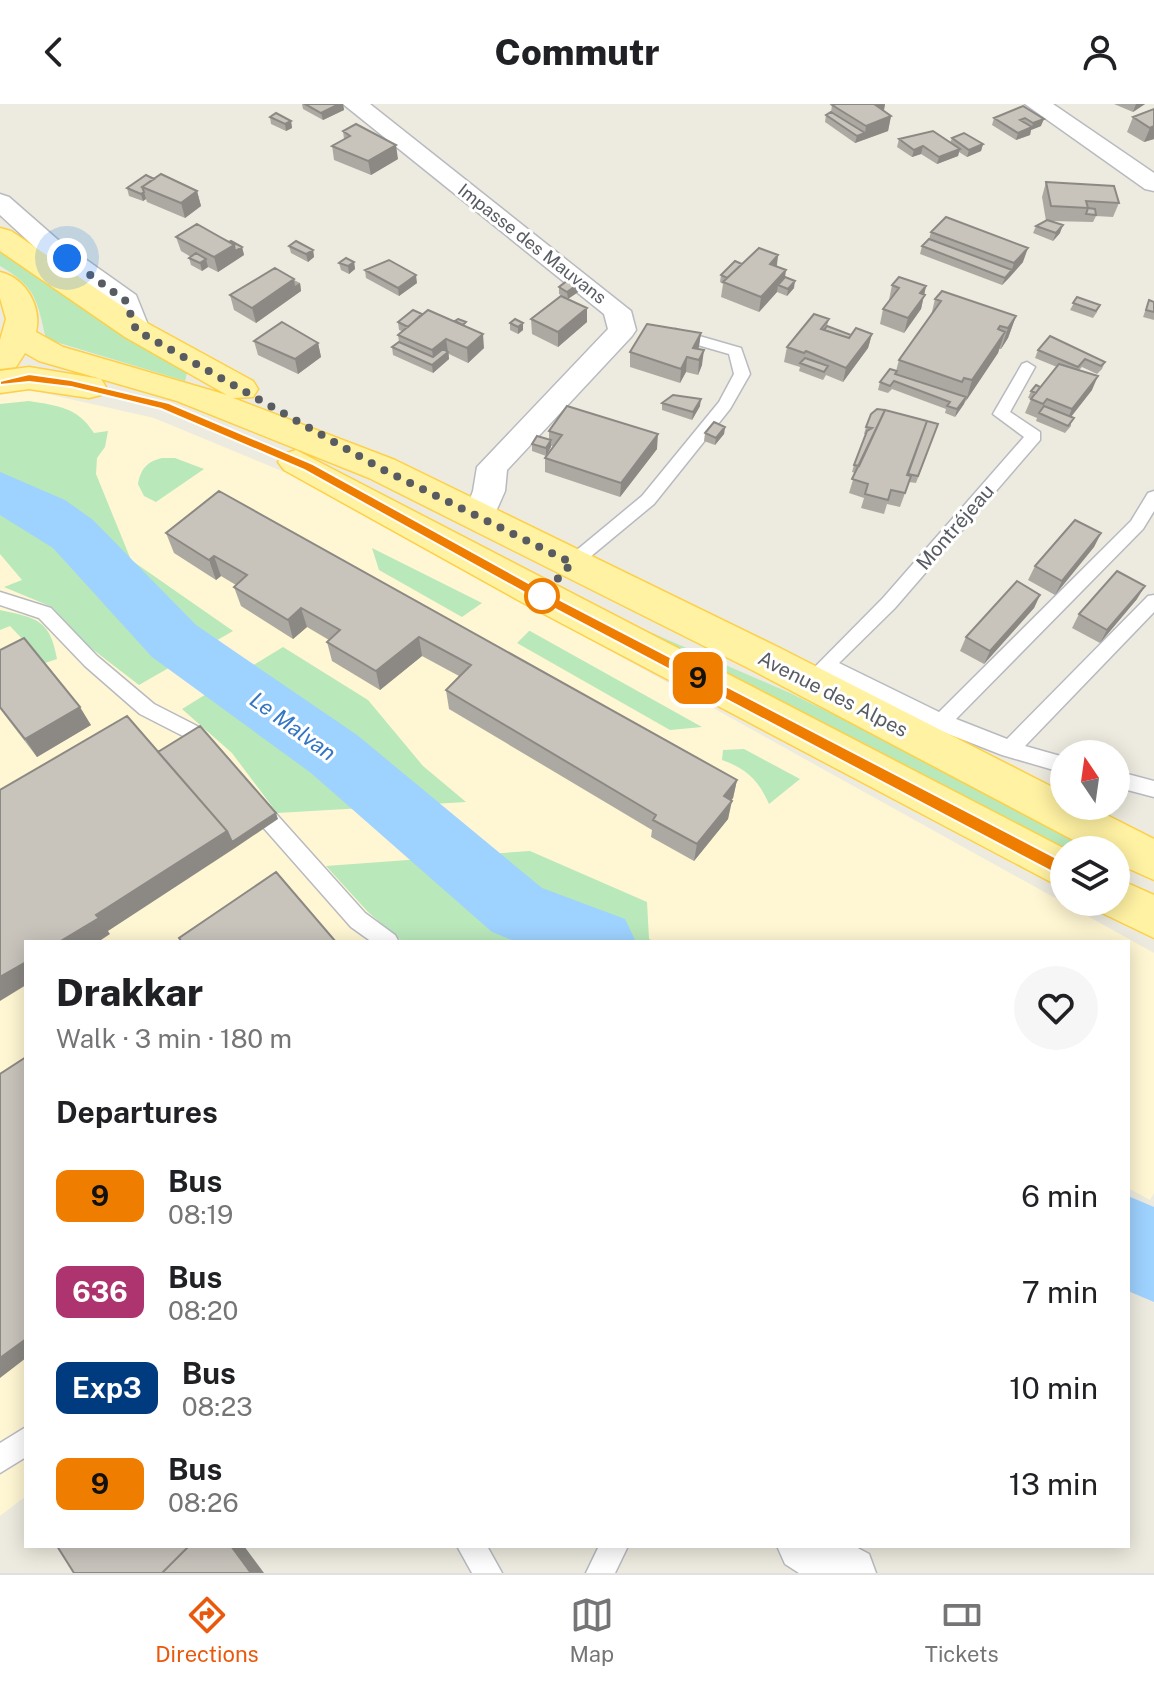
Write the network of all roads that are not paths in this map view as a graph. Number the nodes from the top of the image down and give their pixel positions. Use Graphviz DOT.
graph roads {
  1 [pos="355,104"];
  2 [pos="1037,104"];
  3 [pos="1154,184"];
  4 [pos="0,202"];
  5 [pos="0,237"];
  6 [pos="76,277"];
  7 [pos="0,281"];
  8 [pos="664,331"];
  9 [pos="20,337"];
  10 [pos="0,365"];
  11 [pos="1027,367"];
  12 [pos="0,382"];
  13 [pos="382,469"];
  14 [pos="1154,497"];
  15 [pos="479,517"];
  16 [pos="572,563"];
  17 [pos="0,598"];
  18 [pos="1154,601"];
  19 [pos="817,673"];
  20 [pos="935,720"];
  21 [pos="1009,750"];
  22 [pos="1050,761"];
  23 [pos="225,770"];
  24 [pos="1130,783"];
  25 [pos="1154,789"];
  26 [pos="244,791"];
  27 [pos="1154,861"];
  28 [pos="1050,863"];
  29 [pos="1130,905"];
  30 [pos="1154,918"];
  31 [pos="385,940"];
  32 [pos="24,1442"];
  33 [pos="0,1460"];
  34 [pos="472,1548"];
  35 [pos="613,1548"];
  36 [pos="806,1548"];
  37 [pos="488,1573"];
  38 [pos="600,1573"];
  39 [pos="850,1573"];
  1 -- 15 [label="street, Impasse des Mauvans"];
  2 -- 3 [label="street"];
  4 -- 6 [label="street"];
  5 -- 6 [label="main road"];
  6 -- 13 [label="main road"];
  7 -- 9 [label="main road"];
  8 -- 16 [label="lane"];
  9 -- 10 [label="main road"];
  9 -- 13 [label="main road, Avenue des Alpes"];
  11 -- 19 [label="lane, Montréjeau"];
  12 -- 28 [label="main road"];
  13 -- 15 [label="main road, Avenue des Alpes"];
  14 -- 20 [label="lane"];
  15 -- 16 [label="main road, Avenue des Alpes"];
  16 -- 19 [label="main road, Avenue des Alpes"];
  17 -- 23 [label="lane"];
  18 -- 21 [label="lane"];
  19 -- 20 [label="lane, Avenue des Alpes"];
  19 -- 27 [label="main road, Avenue des Alpes"];
  20 -- 21 [label="lane, Avenue des Alpes"];
  21 -- 22 [label="lane, Avenue des Alpes"];
  24 -- 25 [label="lane"];
  26 -- 31 [label="lane"];
  29 -- 30 [label="main road"];
  32 -- 33 [label="lane"];
  34 -- 37 [label="lane"];
  35 -- 38 [label="lane"];
  36 -- 39 [label="street"];
}
